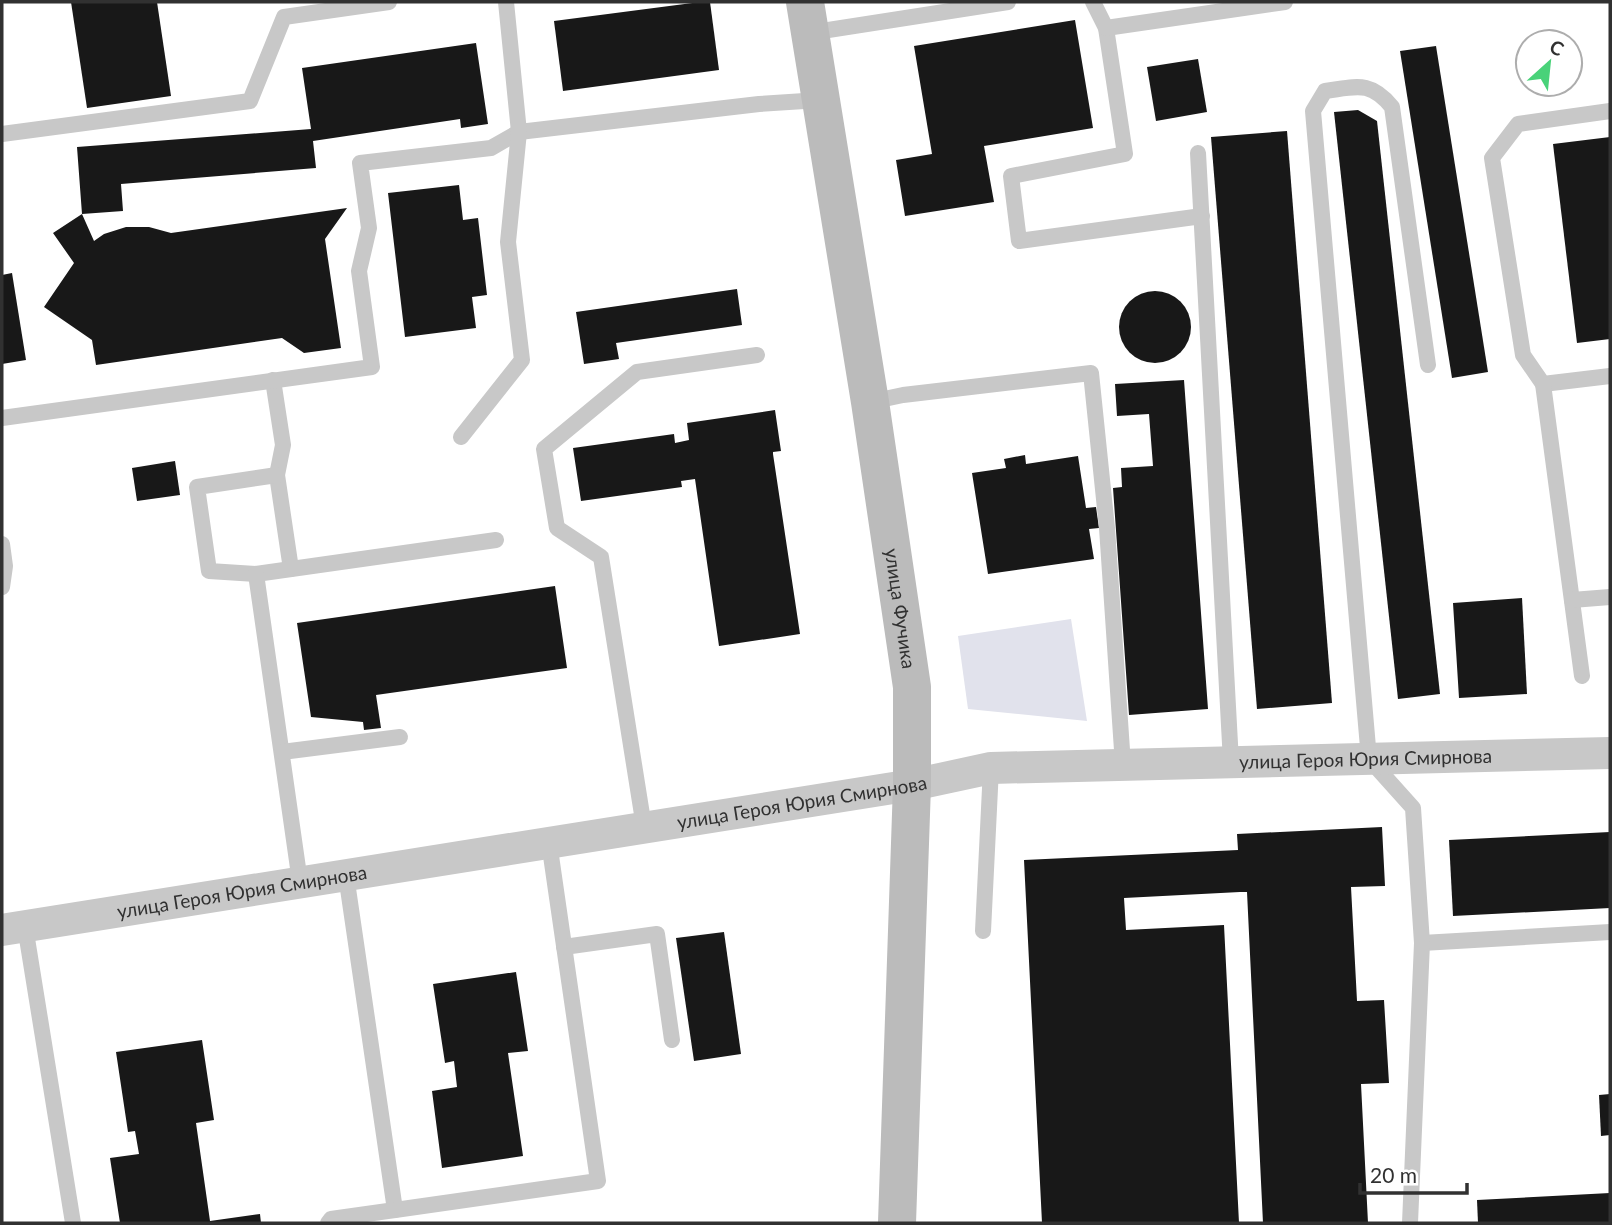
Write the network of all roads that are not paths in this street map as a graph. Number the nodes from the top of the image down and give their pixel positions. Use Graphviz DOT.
graph roads {
  1 [pos="389,2"];
  2 [pos="506,2"];
  3 [pos="1008,2"];
  4 [pos="1093,2"];
  5 [pos="1285,2"];
  6 [pos="807,17"];
  7 [pos="1106,28"];
  8 [pos="820,100"];
  9 [pos="1610,111"];
  10 [pos="519,132"];
  11 [pos="2,134"];
  12 [pos="1198,153"];
  13 [pos="1202,216"];
  14 [pos="757,355"];
  15 [pos="1428,365"];
  16 [pos="1610,376"];
  17 [pos="273,380"];
  18 [pos="1542,384"];
  19 [pos="870,402"];
  20 [pos="2,418"];
  21 [pos="461,437"];
  22 [pos="277,475"];
  23 [pos="496,540"];
  24 [pos="2,544"];
  25 [pos="291,569"];
  26 [pos="256,574"];
  27 [pos="2,587"];
  28 [pos="1610,597"];
  29 [pos="1572,600"];
  30 [pos="1582,676"];
  31 [pos="400,737"];
  32 [pos="282,752"];
  33 [pos="1610,753"];
  34 [pos="1369,759"];
  35 [pos="1231,762"];
  36 [pos="1123,765"];
  37 [pos="991,768"];
  38 [pos="912,785"];
  39 [pos="644,827"];
  40 [pos="549,842"];
  41 [pos="346,875"];
  42 [pos="300,882"];
  43 [pos="13,928"];
  44 [pos="983,931"];
  45 [pos="1610,932"];
  46 [pos="1422,943"];
  47 [pos="564,947"];
  48 [pos="672,1040"];
  49 [pos="395,1210"];
  50 [pos="73,1223"];
  51 [pos="328,1223"];
  52 [pos="897,1223"];
  53 [pos="1410,1223"];
  1 -- 11 [label="lane"];
  2 -- 10 [label="lane"];
  3 -- 6 [label="lane"];
  4 -- 7 [label="lane"];
  5 -- 7 [label="lane"];
  6 -- 8 [label="street, улица Фучика"];
  7 -- 13 [label="lane"];
  8 -- 10 [label="lane"];
  8 -- 19 [label="street, улица Фучика"];
  9 -- 18 [label="lane"];
  10 -- 17 [label="lane"];
  10 -- 21 [label="lane"];
  12 -- 13 [label="lane"];
  13 -- 35 [label="lane"];
  14 -- 39 [label="lane"];
  15 -- 34 [label="lane"];
  16 -- 18 [label="lane"];
  17 -- 20 [label="lane"];
  17 -- 22 [label="lane"];
  18 -- 29 [label="lane"];
  19 -- 36 [label="lane"];
  19 -- 38 [label="street, улица Фучика"];
  22 -- 25 [label="lane"];
  22 -- 26 [label="lane"];
  23 -- 25 [label="lane"];
  24 -- 27 [label="lane"];
  25 -- 26 [label="lane"];
  26 -- 32 [label="lane"];
  28 -- 29 [label="lane"];
  29 -- 30 [label="lane"];
  31 -- 32 [label="lane"];
  32 -- 42 [label="lane"];
  33 -- 34 [label="street, улица Героя Юрия Смирнова"];
  34 -- 35 [label="street, улица Героя Юрия Смирнова"];
  34 -- 46 [label="lane"];
  35 -- 36 [label="street, улица Героя Юрия Смирнова"];
  36 -- 37 [label="street, улица Героя Юрия Смирнова"];
  37 -- 38 [label="street, улица Героя Юрия Смирнова"];
  37 -- 44 [label="lane"];
  38 -- 39 [label="street, улица Героя Юрия Смирнова"];
  38 -- 52 [label="street, улица Фучика"];
  39 -- 40 [label="street, улица Героя Юрия Смирнова"];
  40 -- 41 [label="street, улица Героя Юрия Смирнова"];
  40 -- 47 [label="lane"];
  41 -- 42 [label="street, улица Героя Юрия Смирнова"];
  41 -- 49 [label="lane"];
  42 -- 43 [label="street, улица Героя Юрия Смирнова"];
  43 -- 50 [label="lane"];
  45 -- 46 [label="lane"];
  46 -- 53 [label="lane"];
  47 -- 48 [label="lane"];
  47 -- 49 [label="lane"];
  49 -- 51 [label="lane"];
}
